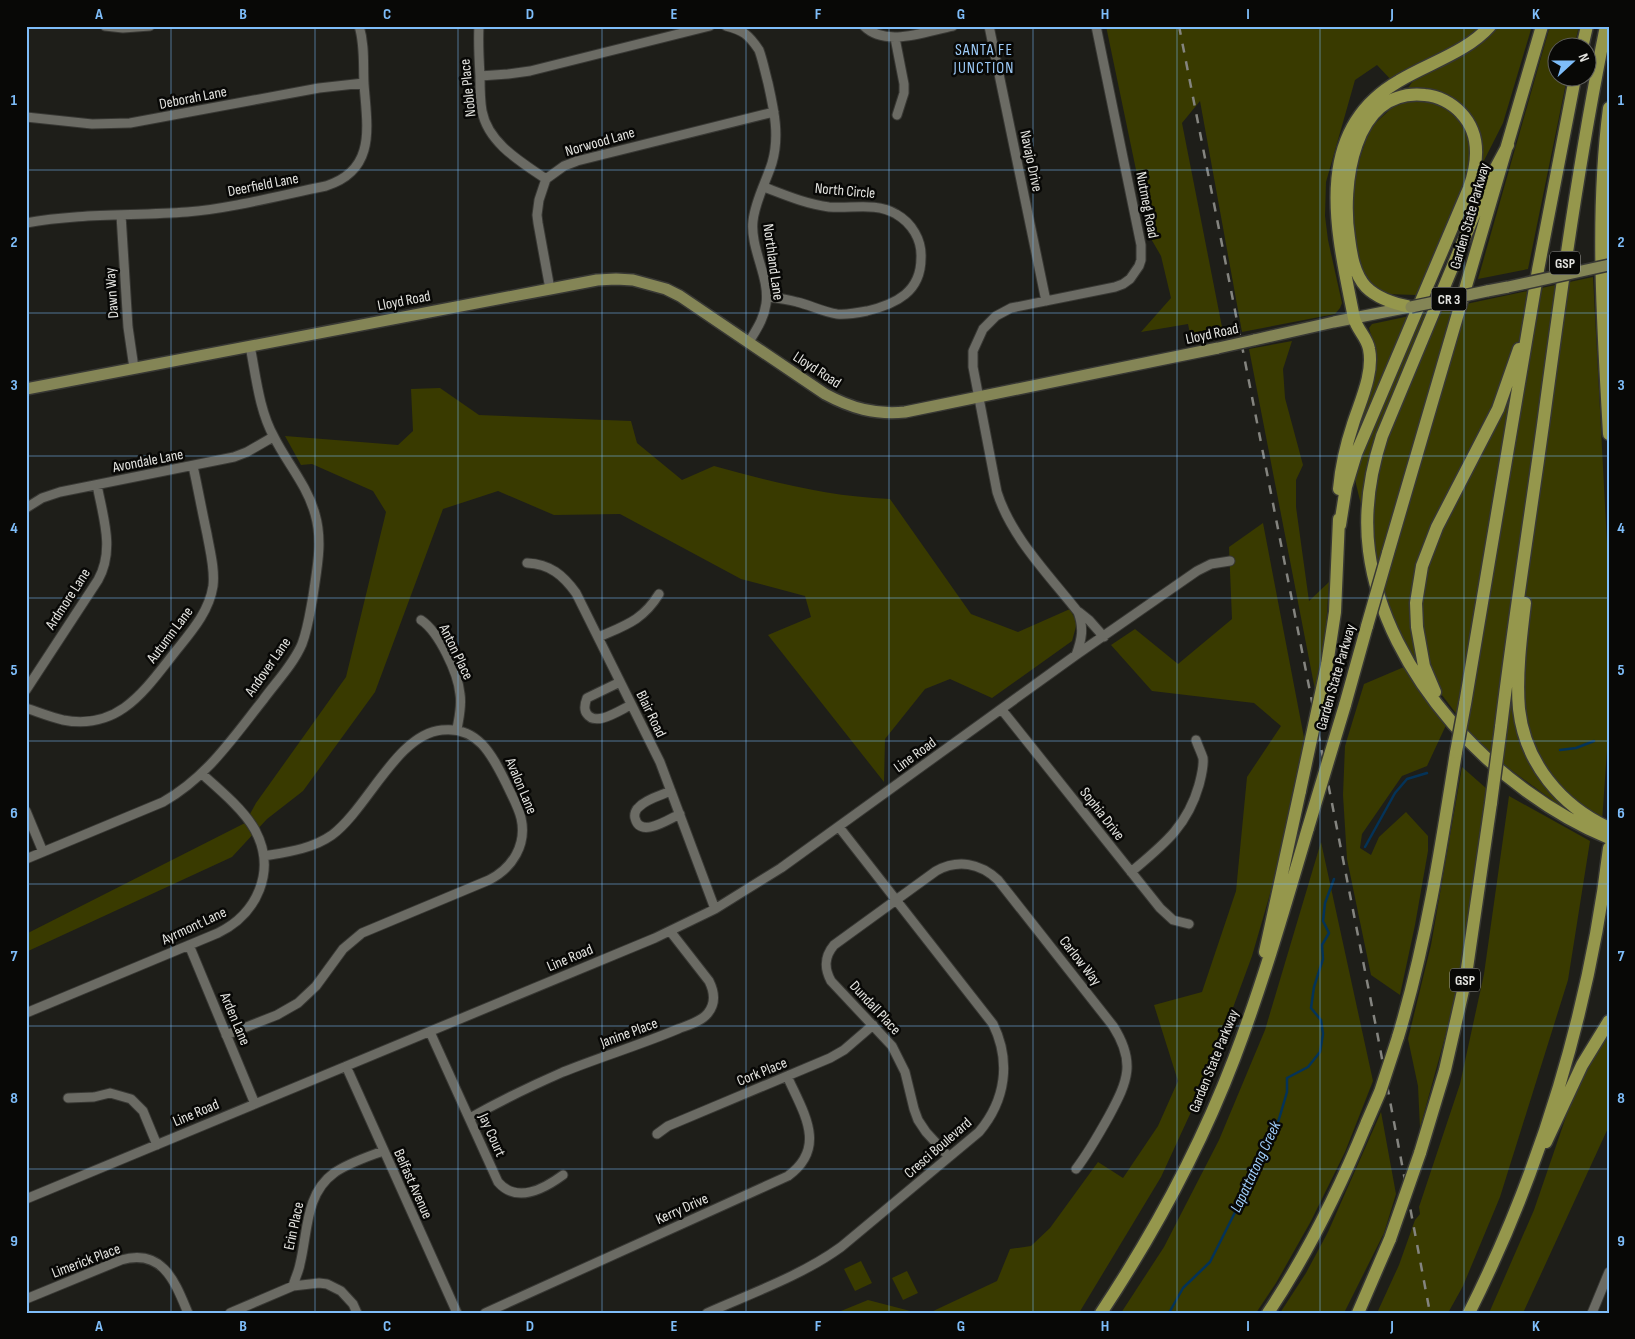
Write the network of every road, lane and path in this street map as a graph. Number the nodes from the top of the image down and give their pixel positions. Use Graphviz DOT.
graph roads {
  1 [pos="105,26"];
  2 [pos="150,26"];
  3 [pos="359,26"];
  4 [pos="479,26"];
  5 [pos="710,26"];
  6 [pos="726,26"];
  7 [pos="864,26"];
  8 [pos="953,26"];
  9 [pos="989,26"];
  10 [pos="1096,26"];
  11 [pos="1490,26"];
  12 [pos="1542,26"];
  13 [pos="1606,26"];
  14 [pos="741,28"];
  15 [pos="895,38"];
  16 [pos="480,76"];
  17 [pos="364,83"];
  18 [pos="1574,88"];
  19 [pos="1609,108"];
  20 [pos="774,112"];
  21 [pos="897,115"];
  22 [pos="26,117"];
  23 [pos="1508,145"];
  24 [pos="546,179"];
  25 [pos="764,187"];
  26 [pos="121,215"];
  27 [pos="26,223"];
  28 [pos="1609,265"];
  29 [pos="550,289"];
  30 [pos="767,297"];
  31 [pos="1046,301"];
  32 [pos="1411,307"];
  33 [pos="1354,318"];
  34 [pos="1529,321"];
  35 [pos="749,342"];
  36 [pos="250,346"];
  37 [pos="134,368"];
  38 [pos="26,389"];
  39 [pos="978,398"];
  40 [pos="1609,434"];
  41 [pos="273,437"];
  42 [pos="193,466"];
  43 [pos="97,485"];
  44 [pos="1532,501"];
  45 [pos="26,508"];
  46 [pos="1340,525"];
  47 [pos="1230,561"];
  48 [pos="527,562"];
  49 [pos="659,594"];
  50 [pos="1078,612"];
  51 [pos="421,620"];
  52 [pos="1104,636"];
  53 [pos="599,637"];
  54 [pos="1076,656"];
  55 [pos="620,682"];
  56 [pos="26,690"];
  57 [pos="631,706"];
  58 [pos="26,708"];
  59 [pos="1002,710"];
  60 [pos="1444,711"];
  61 [pos="457,729"];
  62 [pos="1196,740"];
  63 [pos="202,774"];
  64 [pos="671,790"];
  65 [pos="26,811"];
  66 [pos="680,814"];
  67 [pos="839,827"];
  68 [pos="1609,828"];
  69 [pos="1609,838"];
  70 [pos="1609,848"];
  71 [pos="43,852"];
  72 [pos="264,856"];
  73 [pos="26,859"];
  74 [pos="1131,872"];
  75 [pos="897,899"];
  76 [pos="716,909"];
  77 [pos="1189,924"];
  78 [pos="670,931"];
  79 [pos="189,945"];
  80 [pos="1258,992"];
  81 [pos="26,1013"];
  82 [pos="1609,1020"];
  83 [pos="873,1026"];
  84 [pos="430,1032"];
  85 [pos="226,1035"];
  86 [pos="346,1066"];
  87 [pos="788,1076"];
  88 [pos="68,1098"];
  89 [pos="255,1104"];
  90 [pos="470,1118"];
  91 [pos="657,1134"];
  92 [pos="157,1144"];
  93 [pos="383,1150"];
  94 [pos="949,1157"];
  95 [pos="1076,1169"];
  96 [pos="562,1175"];
  97 [pos="1524,1187"];
  98 [pos="26,1199"];
  99 [pos="1609,1272"];
  100 [pos="293,1286"];
  101 [pos="26,1299"];
  102 [pos="188,1313"];
  103 [pos="230,1313"];
  104 [pos="357,1313"];
  105 [pos="457,1313"];
  106 [pos="485,1313"];
  107 [pos="707,1313"];
  108 [pos="1101,1313"];
  109 [pos="1268,1313"];
  110 [pos="1358,1313"];
  111 [pos="1469,1313"];
  112 [pos="1592,1313"];
  1 -- 2 [label="street"];
  3 -- 17 [label="street, Deerfield Lane"];
  4 -- 16 [label="street, Noble Place"];
  5 -- 16 [label="street"];
  6 -- 14 [label="street, Northland Lane"];
  7 -- 15 [label="street"];
  8 -- 15 [label="street"];
  9 -- 31 [label="street, Navajo Drive"];
  10 -- 31 [label="street, Nutmeg Road"];
  11 -- 33 [label="highway"];
  12 -- 23 [label="highway, Garden State Parkway"];
  13 -- 44 [label="highway, GSP"];
  14 -- 20 [label="street, Northland Lane"];
  15 -- 21 [label="street"];
  16 -- 24 [label="street, Noble Place"];
  17 -- 22 [label="street, Deborah Lane"];
  17 -- 26 [label="street, Deerfield Lane"];
  18 -- 34 [label="highway, GSP"];
  19 -- 40 [label="highway, GSP"];
  20 -- 24 [label="street, Norwood Lane"];
  20 -- 25 [label="street, Northland Lane"];
  23 -- 60 [label="highway"];
  23 -- 80 [label="highway, Garden State Parkway, bridge"];
  24 -- 29 [label="street"];
  25 -- 30 [label="street, Northland Lane"];
  25 -- 30 [label="street, North Circle"];
  26 -- 27 [label="street, Deerfield Lane"];
  26 -- 37 [label="street, Dawn Way"];
  28 -- 32 [label="main road, Lloyd Road / CR 3, bridge"];
  29 -- 35 [label="main road, Lloyd Road / CR 3"];
  29 -- 36 [label="main road, Lloyd Road / CR 3"];
  30 -- 35 [label="street, Northland Lane"];
  31 -- 39 [label="street, Nutmeg Road"];
  32 -- 33 [label="main road, Lloyd Road / CR 3"];
  32 -- 46 [label="highway"];
  33 -- 39 [label="main road, Lloyd Road / CR 3, bridge"];
  33 -- 46 [label="highway"];
  34 -- 60 [label="highway"];
  34 -- 109 [label="highway, GSP, bridge"];
  35 -- 39 [label="main road, Lloyd Road / CR 3"];
  36 -- 37 [label="main road, Lloyd Road / CR 3"];
  36 -- 41 [label="street, Andover Lane"];
  37 -- 38 [label="main road, Lloyd Road / CR 3"];
  39 -- 50 [label="street"];
  41 -- 42 [label="street, Avondale Lane"];
  41 -- 63 [label="street, Andover Lane"];
  42 -- 43 [label="street, Avondale Lane"];
  42 -- 58 [label="street, Autumn Lane"];
  43 -- 45 [label="street, Avondale Lane"];
  43 -- 56 [label="street, Ardmore Lane"];
  44 -- 68 [label="highway"];
  44 -- 110 [label="highway, GSP, bridge"];
  46 -- 80 [label="highway, bridge"];
  47 -- 52 [label="street, Line Road"];
  48 -- 53 [label="street, Blair Road"];
  49 -- 53 [label="street"];
  50 -- 52 [label="street"];
  50 -- 54 [label="street"];
  51 -- 61 [label="street, Anton Place"];
  52 -- 54 [label="street, Line Road"];
  53 -- 55 [label="street, Blair Road"];
  54 -- 59 [label="street, Line Road"];
  55 -- 57 [label="street, Blair Road"];
  55 -- 57 [label="street"];
  57 -- 64 [label="street, Blair Road"];
  59 -- 67 [label="street, Line Road"];
  59 -- 74 [label="street, Sophia Drive"];
  60 -- 69 [label="highway"];
  61 -- 72 [label="street"];
  61 -- 85 [label="street, Avalon Lane"];
  62 -- 74 [label="street"];
  63 -- 71 [label="street, Andover Lane"];
  63 -- 72 [label="street, Ayrmont Lane"];
  64 -- 66 [label="street, Blair Road"];
  64 -- 66 [label="street"];
  65 -- 71 [label="street"];
  66 -- 76 [label="street, Blair Road"];
  67 -- 75 [label="street, Cresci Boulevard"];
  67 -- 76 [label="street, Line Road"];
  70 -- 97 [label="highway"];
  71 -- 73 [label="street, Andover Lane"];
  72 -- 79 [label="street, Ayrmont Lane"];
  74 -- 77 [label="street, Sophia Drive"];
  75 -- 83 [label="street, Dundall Place"];
  75 -- 94 [label="street, Cresci Boulevard"];
  75 -- 95 [label="street, Carlow Way"];
  76 -- 78 [label="street, Line Road"];
  78 -- 84 [label="street, Line Road"];
  78 -- 90 [label="street, Janine Place"];
  79 -- 81 [label="street, Ayrmont Lane"];
  79 -- 85 [label="street, Arden Lane"];
  80 -- 108 [label="highway, Garden State Parkway"];
  82 -- 97 [label="highway"];
  83 -- 87 [label="street, Cork Place"];
  83 -- 94 [label="street, Dundall Place"];
  84 -- 86 [label="street, Line Road"];
  84 -- 90 [label="street, Jay Court"];
  85 -- 89 [label="street, Arden Lane"];
  86 -- 89 [label="street, Line Road"];
  86 -- 93 [label="street, Belfast Avenue"];
  87 -- 91 [label="street, Cork Place"];
  87 -- 106 [label="street, Kerry Drive"];
  88 -- 92 [label="street"];
  89 -- 92 [label="street, Line Road"];
  90 -- 96 [label="street, Jay Court"];
  92 -- 98 [label="street, Line Road"];
  93 -- 100 [label="street, Erin Place"];
  93 -- 105 [label="street, Belfast Avenue"];
  94 -- 107 [label="street, Cresci Boulevard"];
  97 -- 111 [label="highway"];
  99 -- 112 [label="street"];
  100 -- 103 [label="street"];
  100 -- 104 [label="street"];
  101 -- 102 [label="street, Limerick Place"];
}
